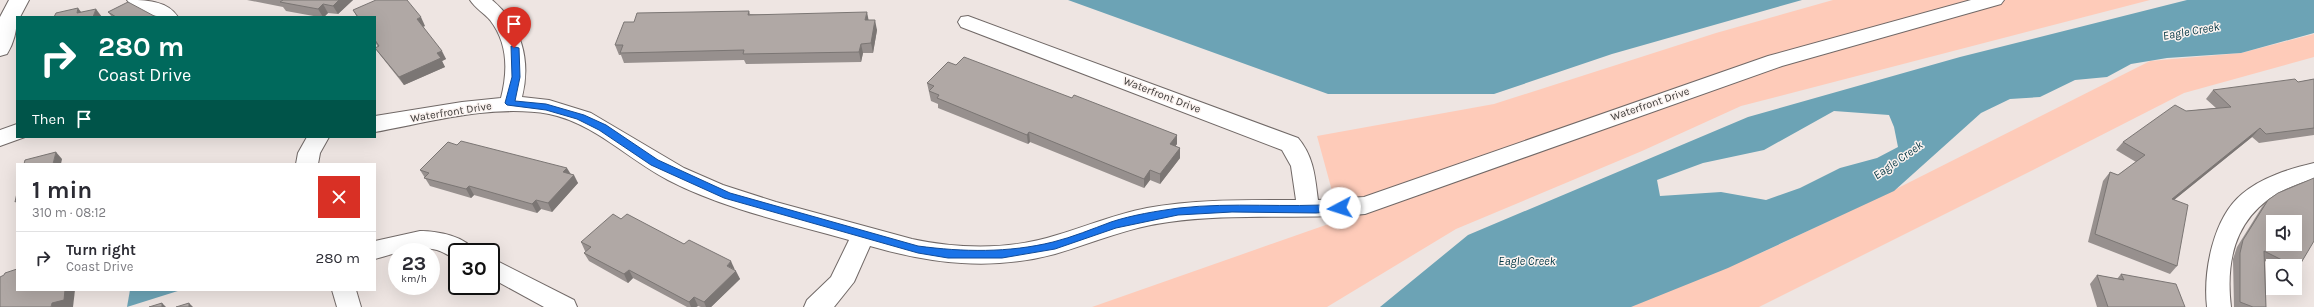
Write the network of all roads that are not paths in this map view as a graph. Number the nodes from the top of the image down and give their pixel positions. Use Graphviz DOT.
graph roads {
  1 [pos="33,0"];
  2 [pos="137,0"];
  3 [pos="480,0"];
  4 [pos="1994,0"];
  5 [pos="16,5"];
  6 [pos="166,16"];
  7 [pos="968,22"];
  8 [pos="0,49"];
  9 [pos="510,103"];
  10 [pos="376,124"];
  11 [pos="16,132"];
  12 [pos="0,138"];
  13 [pos="317,138"];
  14 [pos="308,163"];
  15 [pos="2314,171"];
  16 [pos="1308,209"];
  17 [pos="863,235"];
  18 [pos="448,244"];
  19 [pos="376,250"];
  20 [pos="500,272"];
  21 [pos="344,291"];
  22 [pos="349,307"];
  23 [pos="565,307"];
  24 [pos="816,307"];
  25 [pos="2219,307"];
  1 -- 5 [label="street"];
  2 -- 6 [label="street"];
  3 -- 9 [label="street"];
  4 -- 16 [label="street, Waterfront Drive"];
  5 -- 8 [label="street"];
  7 -- 16 [label="street, Waterfront Drive"];
  9 -- 10 [label="street, Waterfront Drive"];
  9 -- 17 [label="street, Waterfront Drive"];
  11 -- 12 [label="street"];
  13 -- 14 [label="street"];
  15 -- 25 [label="street"];
  16 -- 17 [label="street, Waterfront Drive"];
  17 -- 24 [label="street"];
  18 -- 19 [label="street"];
  20 -- 23 [label="street"];
  21 -- 22 [label="street"];
}
